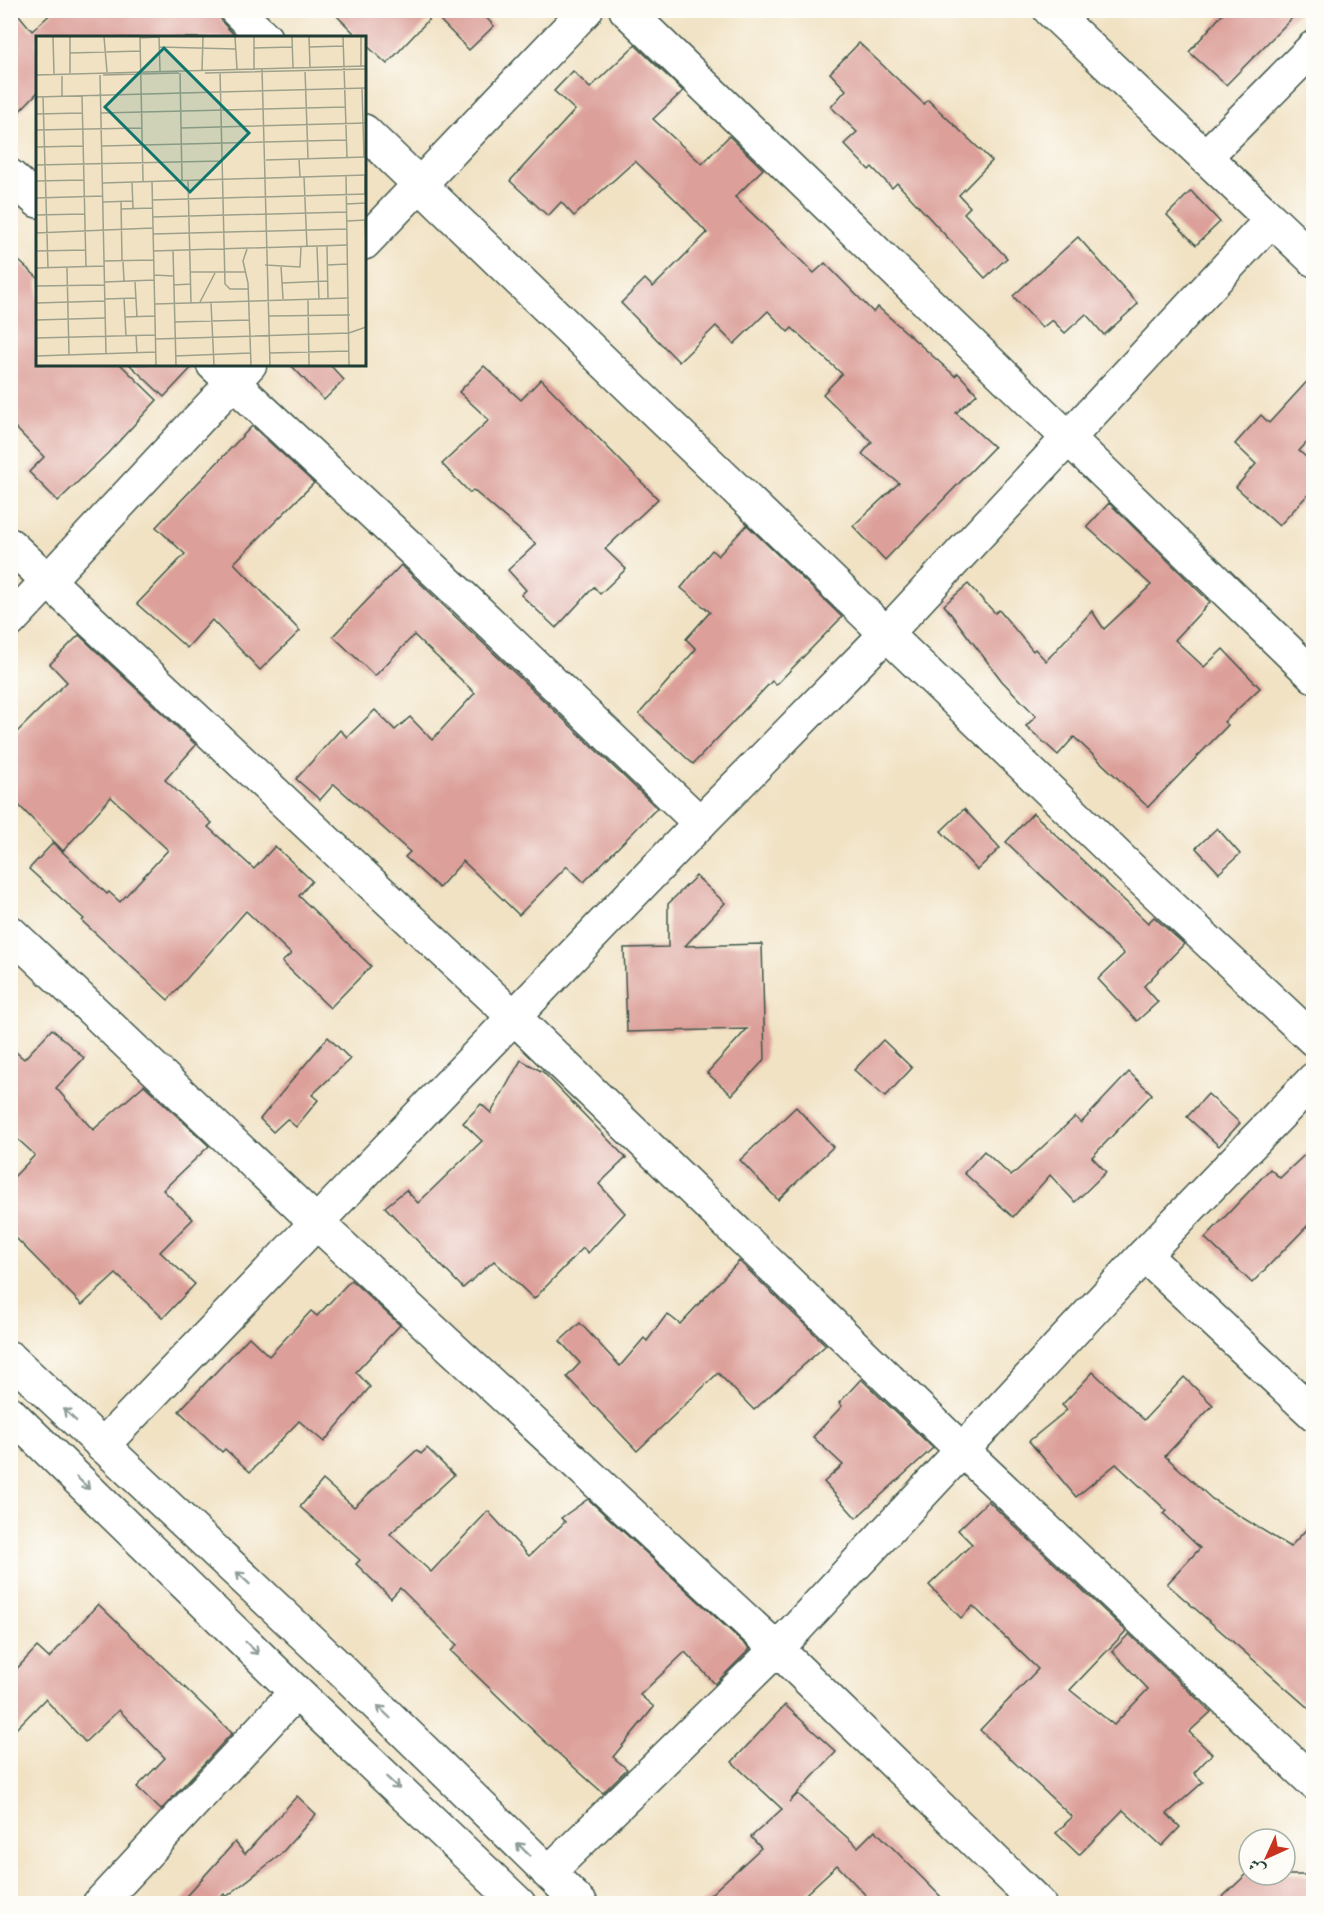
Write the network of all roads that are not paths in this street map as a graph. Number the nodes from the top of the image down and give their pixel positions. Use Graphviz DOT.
graph roads {
  1 [pos="236,10"];
  2 [pos="586,10"];
  3 [pos="626,10"];
  4 [pos="1050,10"];
  5 [pos="263,36"];
  6 [pos="1314,46"];
  7 [pos="366,133"];
  8 [pos="1205,157"];
  9 [pos="10,176"];
  10 [pos="421,184"];
  11 [pos="36,199"];
  12 [pos="1271,220"];
  13 [pos="366,241"];
  14 [pos="1314,260"];
  15 [pos="232,371"];
  16 [pos="1067,438"];
  17 [pos="10,545"];
  18 [pos="48,581"];
  19 [pos="10,621"];
  20 [pos="887,633"];
  21 [pos="1314,676"];
  22 [pos="699,823"];
  23 [pos="10,932"];
  24 [pos="514,1017"];
  25 [pos="1314,1040"];
  26 [pos="1314,1079"];
  27 [pos="316,1222"];
  28 [pos="1144,1255"];
  29 [pos="10,1358"];
  30 [pos="10,1413"];
  31 [pos="1314,1414"];
  32 [pos="102,1446"];
  33 [pos="962,1450"];
  34 [pos="777,1649"];
  35 [pos="296,1692"];
  36 [pos="1314,1784"];
  37 [pos="548,1874"];
  38 [pos="99,1904"];
  39 [pos="519,1904"];
  40 [pos="581,1904"];
  41 [pos="1039,1904"];
  1 -- 5 [label="street"];
  2 -- 10 [label="street"];
  3 -- 16 [label="street"];
  4 -- 8 [label="street"];
  6 -- 8 [label="street"];
  7 -- 10 [label="street"];
  8 -- 12 [label="street"];
  9 -- 11 [label="street"];
  10 -- 13 [label="street"];
  10 -- 20 [label="street"];
  12 -- 14 [label="street"];
  12 -- 16 [label="street"];
  15 -- 18 [label="street"];
  15 -- 22 [label="street"];
  16 -- 20 [label="street"];
  16 -- 21 [label="street"];
  17 -- 18 [label="street"];
  18 -- 19 [label="street"];
  18 -- 24 [label="street"];
  20 -- 22 [label="street"];
  20 -- 25 [label="street"];
  22 -- 24 [label="street"];
  23 -- 27 [label="street"];
  24 -- 27 [label="street"];
  24 -- 33 [label="street"];
  26 -- 28 [label="street"];
  27 -- 32 [label="street"];
  27 -- 34 [label="street"];
  28 -- 31 [label="street"];
  28 -- 33 [label="street"];
  32 -- 29 [label="street, one-way"];
  30 -- 35 [label="street, one-way"];
  37 -- 32 [label="street, one-way"];
  33 -- 34 [label="street"];
  33 -- 36 [label="street"];
  34 -- 37 [label="street"];
  34 -- 41 [label="street"];
  35 -- 38 [label="street"];
  35 -- 39 [label="street, one-way"];
  37 -- 39 [label="street"];
  37 -- 40 [label="street"];
}
